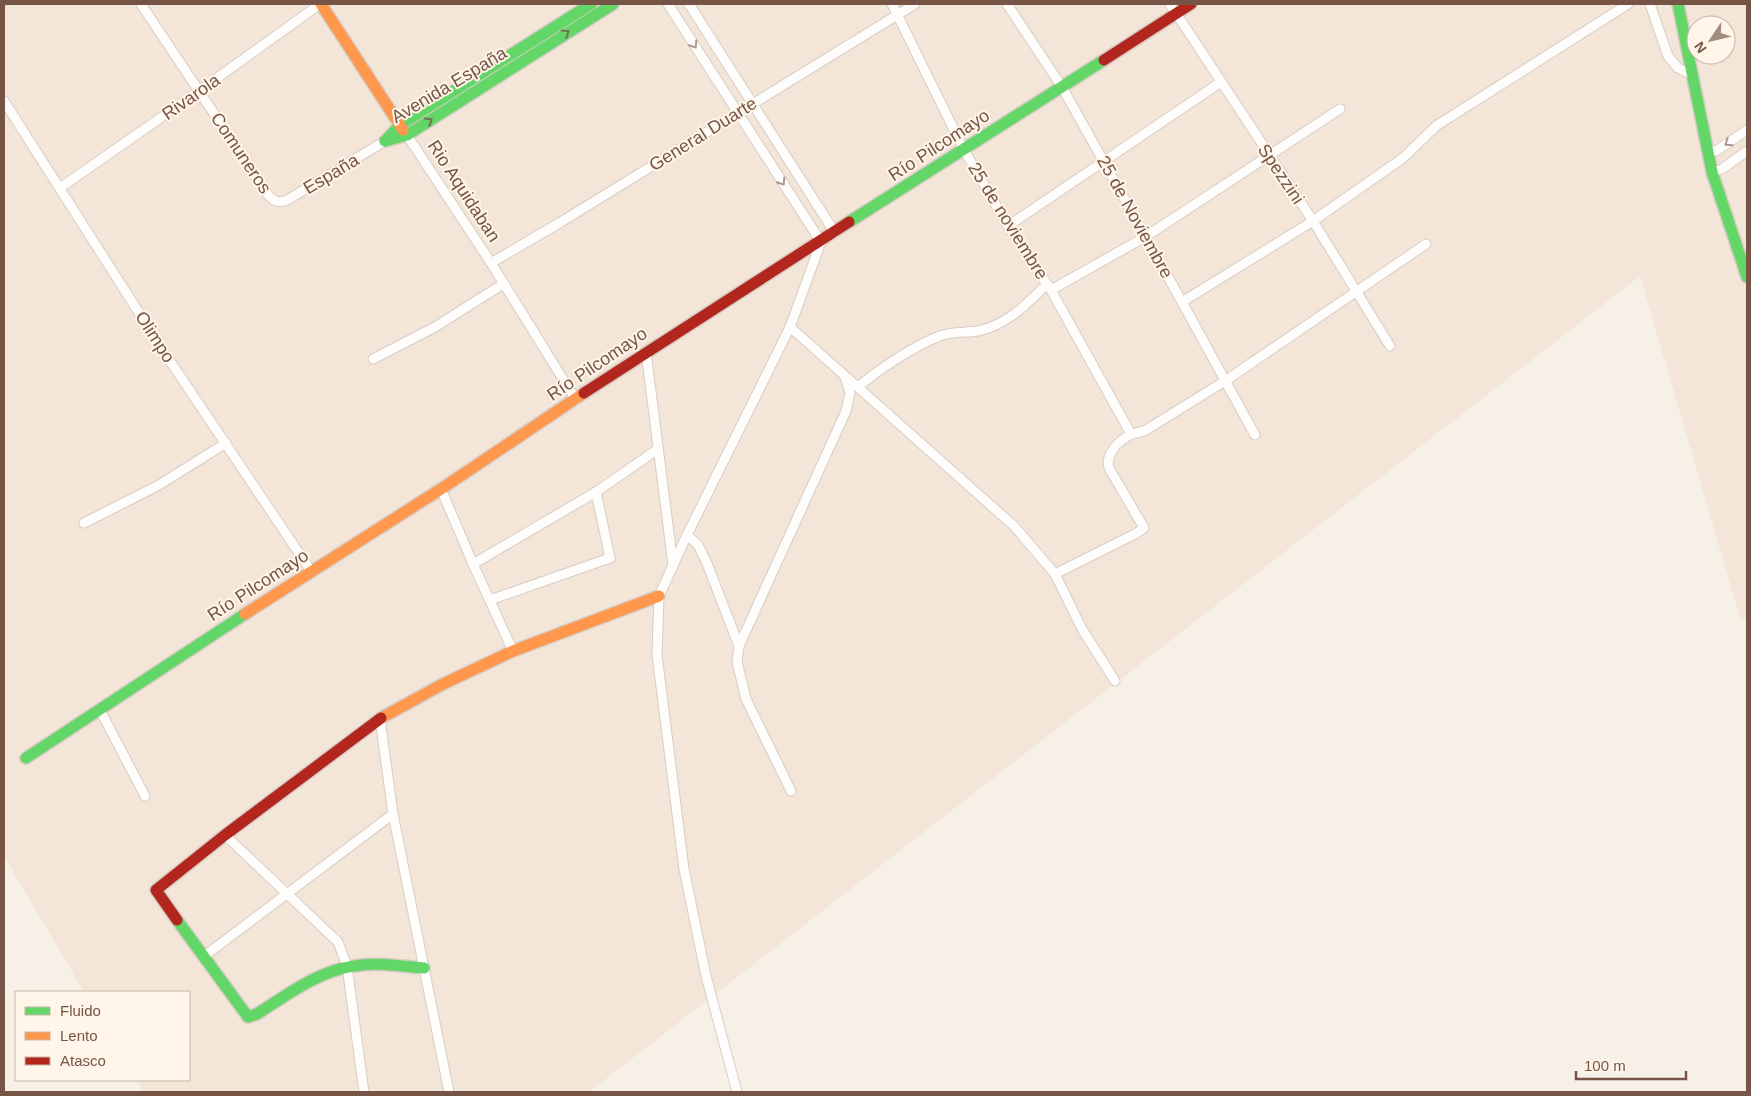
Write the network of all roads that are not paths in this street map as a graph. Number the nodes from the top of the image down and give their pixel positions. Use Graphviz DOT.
graph roads {
  1 [pos="141,4"];
  2 [pos="591,4"];
  3 [pos="613,4"];
  4 [pos="668,4"];
  5 [pos="689,4"];
  6 [pos="892,4"];
  7 [pos="915,4"];
  8 [pos="1007,4"];
  9 [pos="1170,4"];
  10 [pos="1191,4"];
  11 [pos="1628,4"];
  12 [pos="1650,4"];
  13 [pos="1678,4"];
  14 [pos="324,5"];
  15 [pos="1176,14"];
  16 [pos="897,15"];
  17 [pos="1693,75"];
  18 [pos="1221,82"];
  19 [pos="1062,87"];
  20 [pos="199,91"];
  21 [pos="4,101"];
  22 [pos="752,104"];
  23 [pos="1340,109"];
  24 [pos="738,112"];
  25 [pos="403,130"];
  26 [pos="1747,130"];
  27 [pos="385,141"];
  28 [pos="964,150"];
  29 [pos="1708,151"];
  30 [pos="1747,151"];
  31 [pos="1269,155"];
  32 [pos="1103,162"];
  33 [pos="1712,172"];
  34 [pos="60,188"];
  35 [pos="275,201"];
  36 [pos="1313,221"];
  37 [pos="1008,226"];
  38 [pos="835,233"];
  39 [pos="1146,237"];
  40 [pos="821,242"];
  41 [pos="1426,244"];
  42 [pos="490,263"];
  43 [pos="1747,277"];
  44 [pos="503,284"];
  45 [pos="1049,287"];
  46 [pos="1356,291"];
  47 [pos="1182,302"];
  48 [pos="790,327"];
  49 [pos="1390,346"];
  50 [pos="646,352"];
  51 [pos="373,359"];
  52 [pos="845,376"];
  53 [pos="1225,381"];
  54 [pos="858,387"];
  55 [pos="576,400"];
  56 [pos="1131,434"];
  57 [pos="1255,435"];
  58 [pos="226,443"];
  59 [pos="658,449"];
  60 [pos="441,489"];
  61 [pos="596,492"];
  62 [pos="84,523"];
  63 [pos="687,535"];
  64 [pos="473,564"];
  65 [pos="673,566"];
  66 [pos="311,571"];
  67 [pos="1055,574"];
  68 [pos="660,596"];
  69 [pos="490,600"];
  70 [pos="739,646"];
  71 [pos="513,651"];
  72 [pos="1115,681"];
  73 [pos="100,710"];
  74 [pos="380,719"];
  75 [pos="26,758"];
  76 [pos="792,791"];
  77 [pos="145,796"];
  78 [pos="393,814"];
  79 [pos="225,835"];
  80 [pos="287,894"];
  81 [pos="203,957"];
  82 [pos="347,966"];
  83 [pos="424,968"];
  84 [pos="364,1092"];
  85 [pos="449,1092"];
  86 [pos="737,1092"];
  1 -- 20 [label="street, Comuneros"];
  2 -- 25 [label="street, Avenida España"];
  25 -- 3 [label="street, Avenida España, one-way"];
  4 -- 24 [label="street, one-way"];
  5 -- 22 [label="street"];
  6 -- 16 [label="street, 25 de noviembre"];
  7 -- 16 [label="street, General Duarte"];
  8 -- 19 [label="street, 25 de Noviembre"];
  9 -- 15 [label="street, Spezzini"];
  10 -- 15 [label="street, Río Pilcomayo"];
  11 -- 36 [label="street"];
  12 -- 17 [label="street"];
  13 -- 17 [label="street"];
  14 -- 20 [label="street, Rivarola"];
  14 -- 25 [label="street, Rio Aquidaban"];
  15 -- 18 [label="street, Spezzini"];
  15 -- 19 [label="street, Río Pilcomayo"];
  16 -- 22 [label="street, General Duarte"];
  16 -- 28 [label="street, 25 de noviembre"];
  17 -- 29 [label="street"];
  18 -- 31 [label="street, Spezzini"];
  18 -- 32 [label="street"];
  19 -- 28 [label="street, Río Pilcomayo"];
  19 -- 32 [label="street, 25 de Noviembre"];
  20 -- 34 [label="street, Rivarola"];
  20 -- 35 [label="street, Comuneros"];
  21 -- 34 [label="street, Olimpo"];
  22 -- 24 [label="street, General Duarte"];
  22 -- 38 [label="street"];
  23 -- 31 [label="street"];
  24 -- 40 [label="street, one-way"];
  24 -- 42 [label="street, General Duarte"];
  25 -- 27 [label="street, Avenida España"];
  25 -- 42 [label="street, Rio Aquidaban"];
  26 -- 29 [label="street, one-way"];
  27 -- 35 [label="street, España"];
  28 -- 37 [label="street, 25 de noviembre"];
  28 -- 38 [label="street, Río Pilcomayo"];
  29 -- 33 [label="street"];
  30 -- 33 [label="street"];
  31 -- 36 [label="street, Spezzini"];
  31 -- 39 [label="street"];
  32 -- 37 [label="street"];
  32 -- 39 [label="street, 25 de Noviembre"];
  33 -- 43 [label="street"];
  34 -- 58 [label="street, Olimpo"];
  36 -- 46 [label="street, Spezzini"];
  36 -- 47 [label="street"];
  37 -- 45 [label="street, 25 de noviembre"];
  38 -- 40 [label="street, Río Pilcomayo"];
  39 -- 45 [label="street"];
  39 -- 47 [label="street, 25 de Noviembre"];
  40 -- 48 [label="street"];
  40 -- 50 [label="street, Río Pilcomayo"];
  41 -- 46 [label="street"];
  42 -- 44 [label="street, Rio Aquidaban"];
  44 -- 51 [label="street"];
  44 -- 55 [label="street, Rio Aquidaban"];
  45 -- 54 [label="street"];
  45 -- 56 [label="street, 25 de noviembre"];
  46 -- 49 [label="street, Spezzini"];
  46 -- 53 [label="street"];
  47 -- 53 [label="street, 25 de Noviembre"];
  48 -- 52 [label="street"];
  48 -- 63 [label="street"];
  50 -- 55 [label="street, Río Pilcomayo"];
  50 -- 59 [label="street"];
  52 -- 54 [label="street"];
  52 -- 70 [label="street"];
  53 -- 56 [label="street"];
  53 -- 57 [label="street, 25 de Noviembre"];
  54 -- 67 [label="street"];
  55 -- 60 [label="street, Río Pilcomayo"];
  56 -- 67 [label="street"];
  58 -- 62 [label="street"];
  58 -- 66 [label="street, Olimpo"];
  59 -- 61 [label="street"];
  59 -- 65 [label="street"];
  60 -- 64 [label="street"];
  60 -- 66 [label="street, Río Pilcomayo"];
  61 -- 64 [label="street"];
  61 -- 69 [label="street"];
  63 -- 65 [label="street"];
  63 -- 70 [label="street"];
  64 -- 69 [label="street"];
  65 -- 68 [label="street"];
  66 -- 73 [label="street, Río Pilcomayo"];
  67 -- 72 [label="street"];
  68 -- 71 [label="street"];
  68 -- 86 [label="street"];
  69 -- 71 [label="street"];
  70 -- 76 [label="street"];
  71 -- 74 [label="street"];
  73 -- 75 [label="street, Río Pilcomayo"];
  73 -- 77 [label="street"];
  74 -- 78 [label="street"];
  74 -- 79 [label="street"];
  78 -- 80 [label="street"];
  78 -- 83 [label="street"];
  79 -- 80 [label="street"];
  79 -- 81 [label="street"];
  80 -- 81 [label="street"];
  80 -- 82 [label="street"];
  81 -- 82 [label="street"];
  82 -- 83 [label="street"];
  82 -- 84 [label="street"];
  83 -- 85 [label="street"];
}
